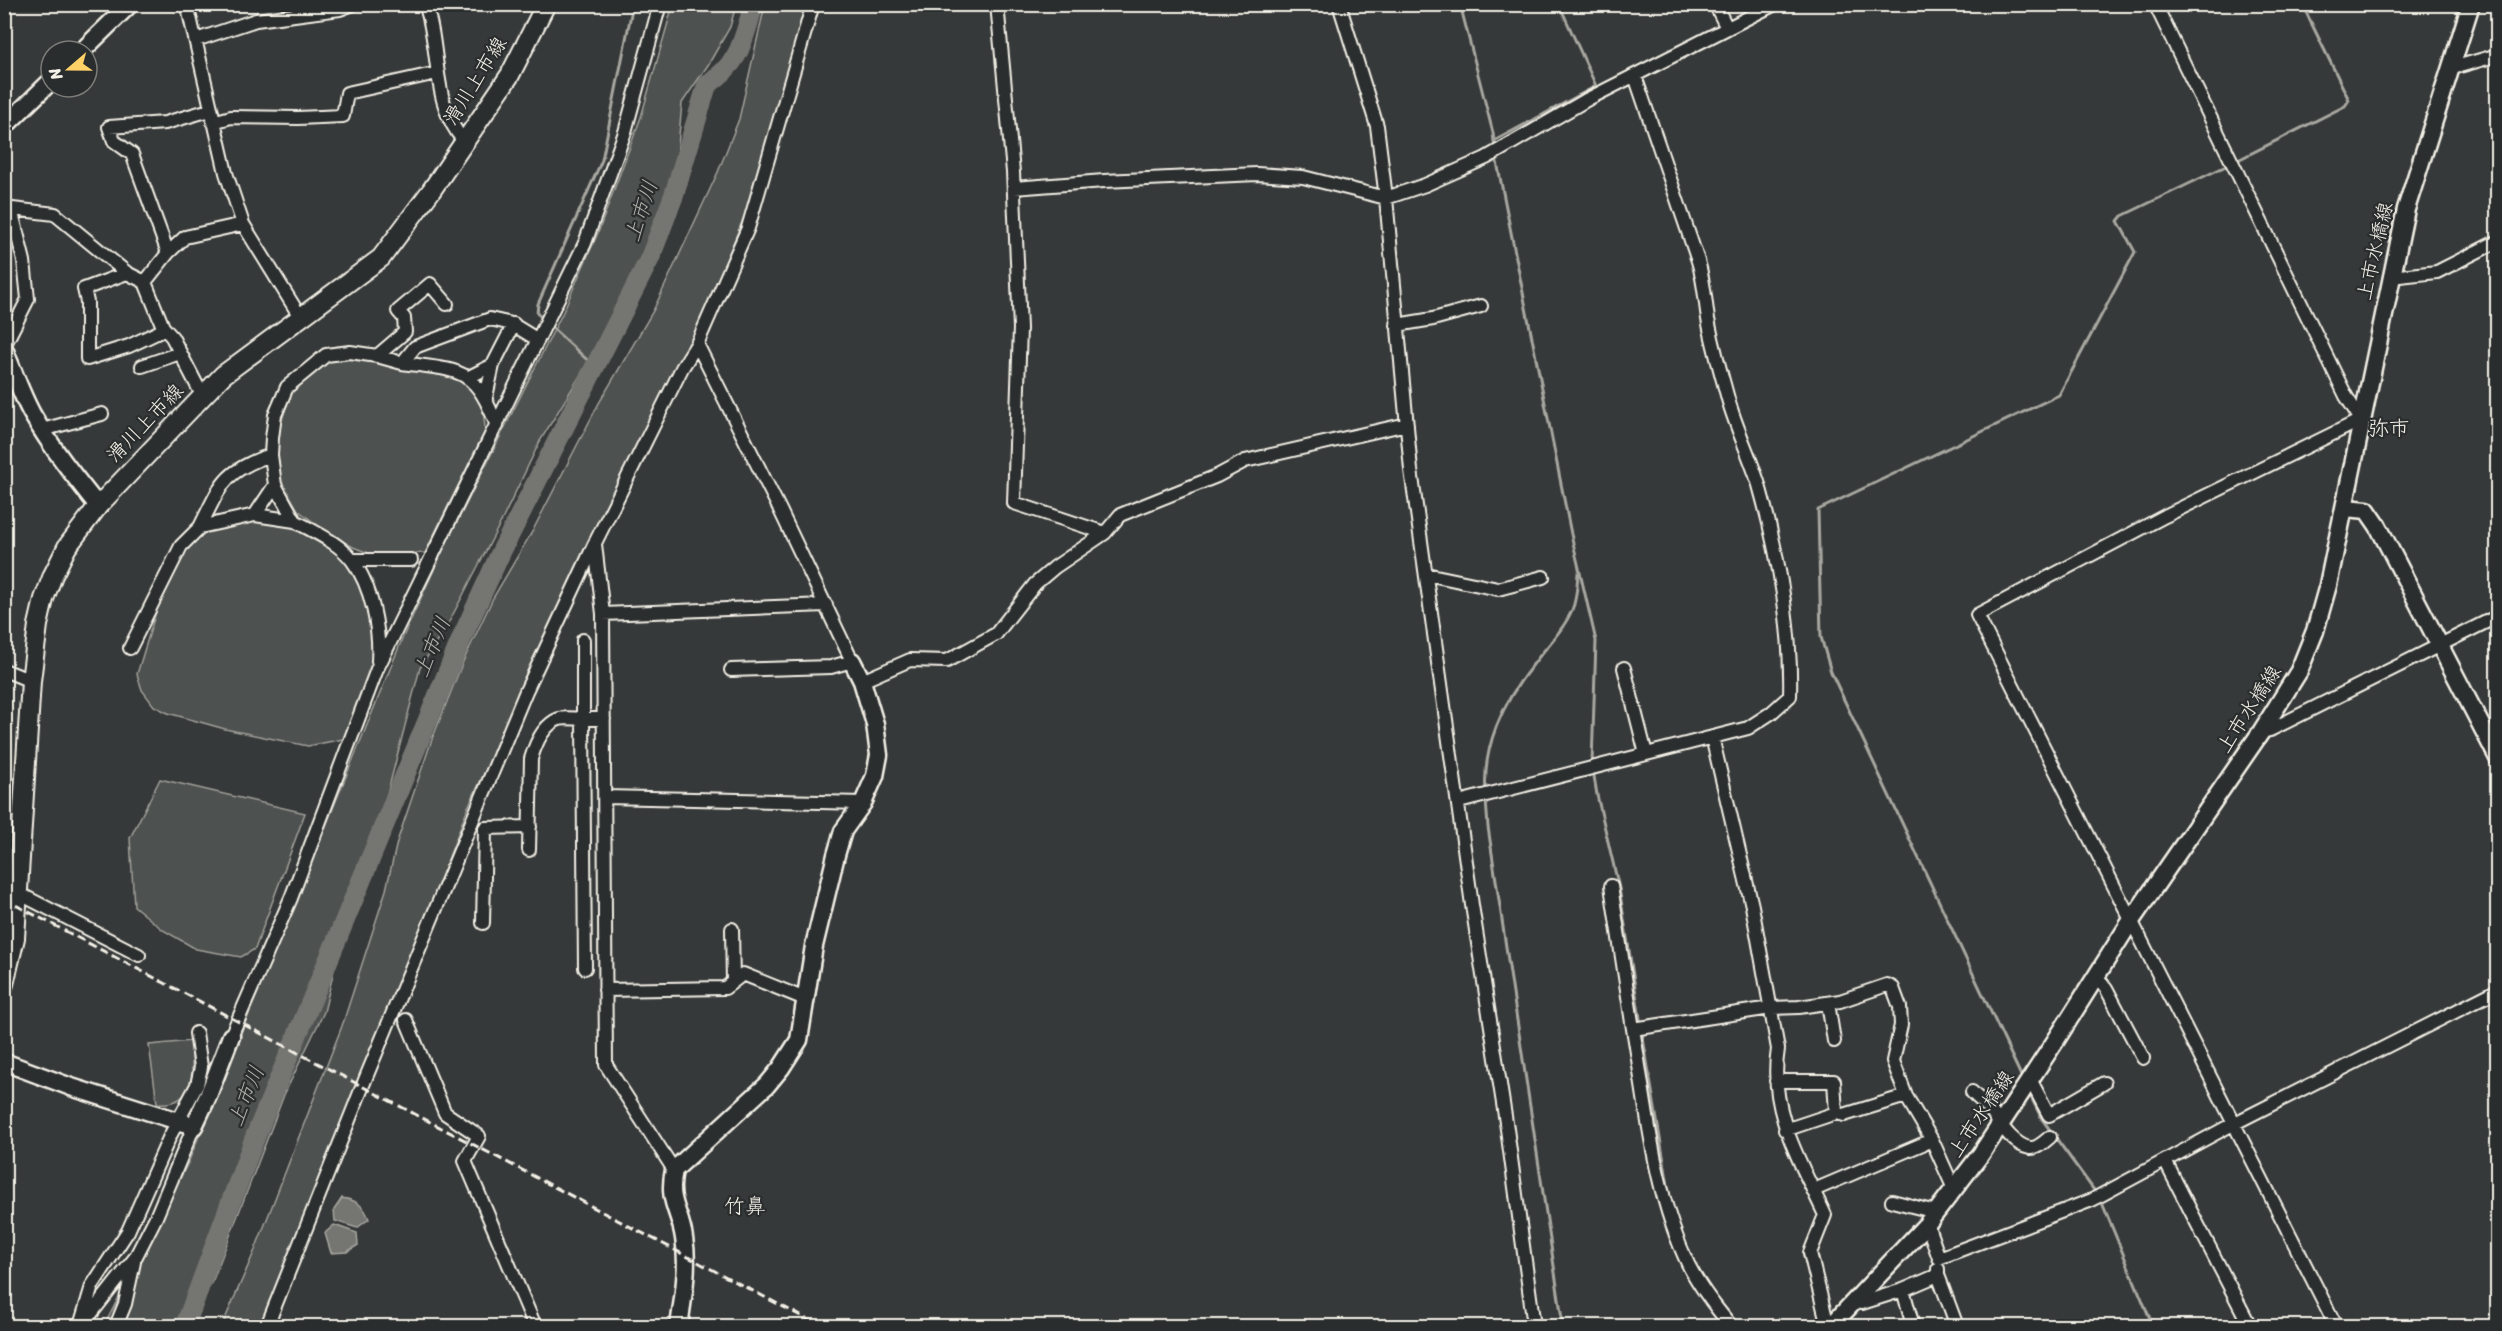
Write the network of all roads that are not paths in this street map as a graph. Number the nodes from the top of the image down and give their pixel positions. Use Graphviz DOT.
graph roads {
  1 [pos="130,4"];
  2 [pos="187,4"];
  3 [pos="353,4"];
  4 [pos="425,4"];
  5 [pos="546,4"];
  6 [pos="660,4"];
  7 [pos="813,4"];
  8 [pos="997,4"];
  9 [pos="1339,4"];
  10 [pos="1715,4"];
  11 [pos="1775,4"];
  12 [pos="2156,4"];
  13 [pos="2468,5"];
  14 [pos="1726,28"];
  15 [pos="94,39"];
  16 [pos="196,40"];
  17 [pos="2498,55"];
  18 [pos="2449,69"];
  19 [pos="437,74"];
  20 [pos="1635,76"];
  21 [pos="39,93"];
  22 [pos="212,116"];
  23 [pos="4,127"];
  24 [pos="464,141"];
  25 [pos="1014,188"];
  26 [pos="1386,198"];
  27 [pos="8,208"];
  28 [pos="243,224"];
  29 [pos="2498,241"];
  30 [pos="168,253"];
  31 [pos="127,273"];
  32 [pos="2390,277"];
  33 [pos="145,282"];
  34 [pos="447,304"];
  35 [pos="1481,306"];
  36 [pos="302,318"];
  37 [pos="513,324"];
  38 [pos="1397,325"];
  39 [pos="165,329"];
  40 [pos="538,340"];
  41 [pos="697,344"];
  42 [pos="4,347"];
  43 [pos="180,353"];
  44 [pos="377,356"];
  45 [pos="402,363"];
  46 [pos="493,365"];
  47 [pos="142,366"];
  48 [pos="467,378"];
  49 [pos="202,395"];
  50 [pos="486,397"];
  51 [pos="102,414"];
  52 [pos="2361,420"];
  53 [pos="1407,424"];
  54 [pos="497,426"];
  55 [pos="42,430"];
  56 [pos="270,455"];
  57 [pos="275,485"];
  58 [pos="98,506"];
  59 [pos="2344,508"];
  60 [pos="255,515"];
  61 [pos="295,521"];
  62 [pos="200,527"];
  63 [pos="1105,533"];
  64 [pos="595,543"];
  65 [pos="352,560"];
  66 [pos="411,560"];
  67 [pos="1426,574"];
  68 [pos="1543,577"];
  69 [pos="826,605"];
  70 [pos="603,614"];
  71 [pos="2498,616"];
  72 [pos="583,640"];
  73 [pos="2439,645"];
  74 [pos="130,648"];
  75 [pos="852,661"];
  76 [pos="1624,668"];
  77 [pos="377,669"];
  78 [pos="4,670"];
  79 [pos="731,670"];
  80 [pos="31,681"];
  81 [pos="862,681"];
  82 [pos="584,718"];
  83 [pos="604,719"];
  84 [pos="2261,732"];
  85 [pos="1712,737"];
  86 [pos="1646,754"];
  87 [pos="2498,758"];
  88 [pos="605,797"];
  89 [pos="1459,802"];
  90 [pos="863,804"];
  91 [pos="530,827"];
  92 [pos="529,850"];
  93 [pos="14,884"];
  94 [pos="1611,886"];
  95 [pos="2131,921"];
  96 [pos="483,923"];
  97 [pos="10,927"];
  98 [pos="732,929"];
  99 [pos="139,955"];
  100 [pos="585,968"];
  101 [pos="2096,976"];
  102 [pos="733,981"];
  103 [pos="4,984"];
  104 [pos="605,990"];
  105 [pos="2498,990"];
  106 [pos="806,999"];
  107 [pos="1828,1003"];
  108 [pos="1771,1008"];
  109 [pos="406,1020"];
  110 [pos="1633,1029"];
  111 [pos="196,1033"];
  112 [pos="231,1036"];
  113 [pos="1834,1041"];
  114 [pos="2143,1058"];
  115 [pos="4,1062"];
  116 [pos="2030,1079"];
  117 [pos="1776,1082"];
  118 [pos="2104,1083"];
  119 [pos="1972,1092"];
  120 [pos="1906,1096"];
  121 [pos="1836,1113"];
  122 [pos="187,1123"];
  123 [pos="2233,1124"];
  124 [pos="1999,1126"];
  125 [pos="1785,1131"];
  126 [pos="2050,1137"];
  127 [pos="1932,1140"];
  128 [pos="2165,1161"];
  129 [pos="674,1170"];
  130 [pos="1954,1189"];
  131 [pos="1814,1190"];
  132 [pos="1892,1201"];
  133 [pos="1932,1218"];
  134 [pos="135,1258"];
  135 [pos="1939,1258"];
  136 [pos="1938,1275"];
  137 [pos="1903,1290"];
  138 [pos="1853,1302"];
  139 [pos="81,1323"];
  140 [pos="116,1326"];
  141 [pos="267,1326"];
  142 [pos="535,1326"];
  143 [pos="679,1326"];
  144 [pos="1534,1326"];
  145 [pos="1731,1326"];
  146 [pos="1830,1326"];
  147 [pos="1913,1326"];
  148 [pos="1957,1326"];
  149 [pos="2250,1326"];
  150 [pos="2336,1326"];
  1 -- 15 [label="main road"];
  2 -- 16 [label="street"];
  3 -- 16 [label="street"];
  4 -- 19 [label="street"];
  5 -- 24 [label="main road, 滑川上市線"];
  6 -- 40 [label="street"];
  7 -- 41 [label="street"];
  8 -- 25 [label="street"];
  9 -- 26 [label="street"];
  10 -- 14 [label="street"];
  11 -- 14 [label="street"];
  12 -- 52 [label="street"];
  13 -- 18 [label="main road, 上市水橋線"];
  14 -- 20 [label="street"];
  16 -- 22 [label="street"];
  17 -- 18 [label="street"];
  18 -- 32 [label="main road, 上市水橋線"];
  19 -- 22 [label="street"];
  19 -- 24 [label="street"];
  20 -- 26 [label="street"];
  20 -- 85 [label="street"];
  21 -- 23 [label="main road"];
  22 -- 28 [label="street"];
  22 -- 30 [label="street"];
  24 -- 36 [label="main road, 滑川上市線"];
  25 -- 26 [label="street"];
  25 -- 63 [label="street"];
  26 -- 38 [label="street"];
  27 -- 31 [label="street"];
  27 -- 42 [label="street"];
  28 -- 30 [label="street"];
  28 -- 36 [label="street"];
  29 -- 32 [label="street"];
  30 -- 33 [label="street"];
  31 -- 33 [label="street"];
  31 -- 39 [label="street"];
  32 -- 52 [label="main road, 上市水橋線"];
  33 -- 39 [label="street"];
  34 -- 44 [label="street"];
  35 -- 38 [label="street"];
  36 -- 49 [label="main road, 滑川上市線"];
  37 -- 40 [label="street"];
  37 -- 45 [label="street"];
  37 -- 46 [label="street"];
  38 -- 53 [label="street"];
  39 -- 43 [label="street"];
  40 -- 54 [label="street"];
  41 -- 64 [label="street"];
  41 -- 69 [label="street"];
  42 -- 55 [label="main road"];
  43 -- 47 [label="street"];
  43 -- 49 [label="street"];
  44 -- 45 [label="street"];
  44 -- 56 [label="street"];
  45 -- 48 [label="street"];
  46 -- 48 [label="street"];
  46 -- 50 [label="street"];
  48 -- 50 [label="street"];
  49 -- 58 [label="main road, 滑川上市線"];
  50 -- 54 [label="street"];
  51 -- 55 [label="street"];
  52 -- 59 [label="main road, 上市水橋線"];
  52 -- 95 [label="street"];
  53 -- 63 [label="street"];
  53 -- 67 [label="street"];
  54 -- 77 [label="street"];
  55 -- 58 [label="main road"];
  56 -- 57 [label="street"];
  56 -- 62 [label="street"];
  57 -- 60 [label="street"];
  57 -- 61 [label="street"];
  58 -- 80 [label="main road, 滑川上市線"];
  59 -- 73 [label="main road"];
  59 -- 84 [label="main road, 上市水橋線"];
  60 -- 61 [label="street"];
  60 -- 62 [label="street"];
  61 -- 65 [label="street"];
  62 -- 74 [label="street"];
  63 -- 81 [label="street"];
  64 -- 70 [label="street"];
  64 -- 141 [label="street"];
  65 -- 66 [label="street"];
  65 -- 77 [label="street"];
  67 -- 68 [label="street"];
  67 -- 89 [label="street"];
  69 -- 70 [label="street"];
  69 -- 75 [label="street"];
  70 -- 83 [label="street"];
  71 -- 73 [label="street"];
  72 -- 82 [label="street"];
  73 -- 84 [label="street"];
  73 -- 87 [label="main road"];
  75 -- 79 [label="street"];
  75 -- 81 [label="main road"];
  76 -- 86 [label="street"];
  77 -- 112 [label="street"];
  78 -- 80 [label="street"];
  80 -- 93 [label="main road, 滑川上市線"];
  81 -- 90 [label="main road"];
  82 -- 83 [label="street"];
  82 -- 91 [label="street"];
  82 -- 100 [label="street"];
  83 -- 88 [label="street"];
  84 -- 95 [label="main road, 上市水橋線"];
  85 -- 86 [label="street"];
  85 -- 108 [label="street"];
  86 -- 89 [label="street"];
  88 -- 90 [label="street"];
  88 -- 104 [label="street"];
  89 -- 144 [label="street"];
  90 -- 106 [label="main road"];
  91 -- 92 [label="street"];
  91 -- 96 [label="street"];
  93 -- 97 [label="main road, 滑川上市線"];
  93 -- 99 [label="street"];
  94 -- 110 [label="street"];
  95 -- 101 [label="main road, 上市水橋線"];
  95 -- 123 [label="street"];
  97 -- 103 [label="main road, 滑川上市線"];
  98 -- 102 [label="street"];
  101 -- 114 [label="street"];
  101 -- 116 [label="main road, 上市水橋線"];
  102 -- 104 [label="street"];
  102 -- 106 [label="street"];
  104 -- 129 [label="street"];
  105 -- 123 [label="street"];
  106 -- 129 [label="main road"];
  107 -- 108 [label="street"];
  107 -- 113 [label="street"];
  107 -- 120 [label="street"];
  108 -- 110 [label="street"];
  108 -- 117 [label="street"];
  109 -- 142 [label="street"];
  110 -- 145 [label="street"];
  111 -- 122 [label="street"];
  112 -- 122 [label="main road"];
  115 -- 122 [label="main road"];
  116 -- 118 [label="street"];
  116 -- 124 [label="main road, 上市水橋線"];
  117 -- 121 [label="street"];
  117 -- 125 [label="street"];
  119 -- 124 [label="street"];
  120 -- 121 [label="street"];
  120 -- 127 [label="street"];
  121 -- 125 [label="street"];
  122 -- 134 [label="street"];
  122 -- 139 [label="street"];
  123 -- 128 [label="street"];
  123 -- 150 [label="street"];
  124 -- 126 [label="street"];
  124 -- 130 [label="main road, 上市水橋線"];
  125 -- 131 [label="street"];
  127 -- 130 [label="street"];
  127 -- 131 [label="street"];
  128 -- 135 [label="street"];
  128 -- 149 [label="street"];
  129 -- 143 [label="main road"];
  130 -- 133 [label="main road, 上市水橋線"];
  131 -- 146 [label="street"];
  132 -- 133 [label="street"];
  133 -- 135 [label="street"];
  133 -- 138 [label="main road, 上市水橋線"];
  134 -- 139 [label="street"];
  134 -- 140 [label="street"];
  135 -- 136 [label="street"];
  136 -- 137 [label="street"];
  136 -- 148 [label="street"];
  137 -- 138 [label="street"];
  137 -- 147 [label="street"];
  138 -- 146 [label="main road, 上市水橋線"];
}
